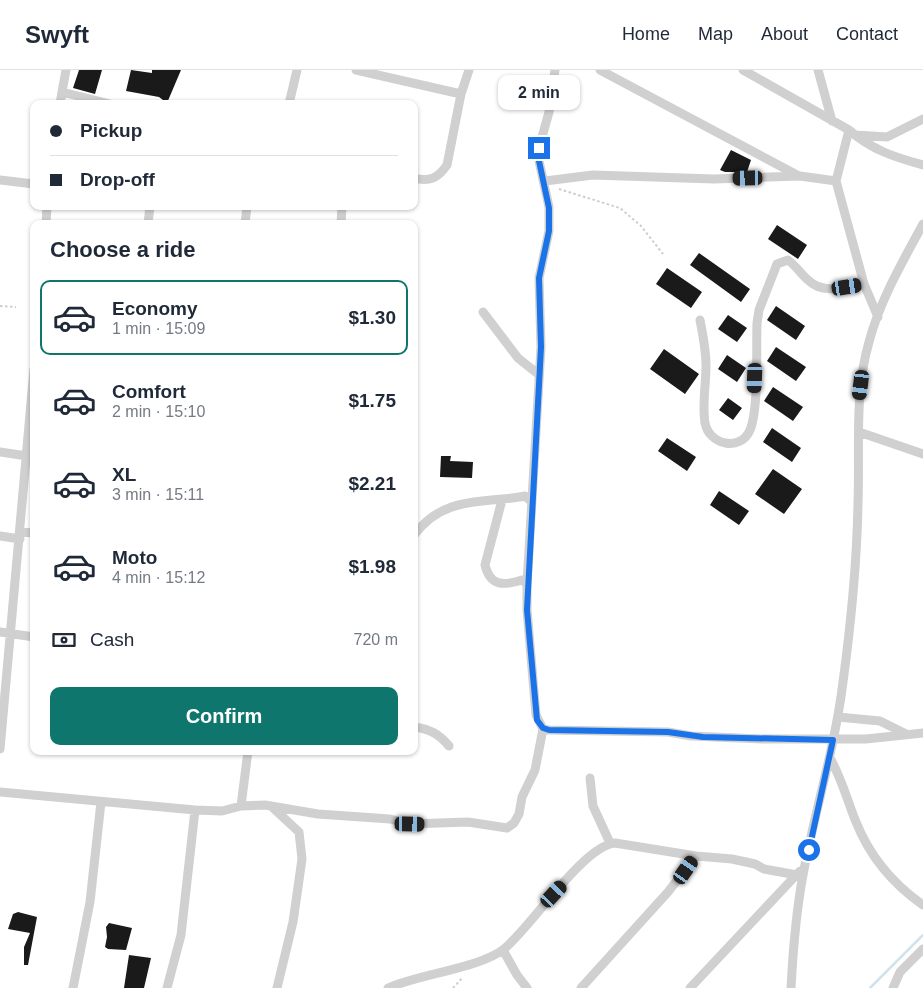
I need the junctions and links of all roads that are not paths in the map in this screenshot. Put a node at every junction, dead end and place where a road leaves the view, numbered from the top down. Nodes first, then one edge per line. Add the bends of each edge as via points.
1 (66, 70) edge
2 (297, 70) edge
3 (356, 70) edge
4 (469, 70) edge
5 (555, 70) edge
6 (600, 70) edge
7 (743, 70) edge
8 (818, 70) edge
9 (62, 92) junction
10 (461, 94) junction
11 (61, 100) edge
12 (94, 100) edge
13 (290, 100) edge
14 (923, 119) edge
15 (832, 121) junction
16 (852, 133) junction
17 (923, 165) edge
18 (800, 176) junction
19 (418, 178) edge
20 (0, 180) edge
21 (836, 181) junction
22 (30, 184) edge
23 (546, 185) junction
24 (923, 224) edge
25 (864, 284) junction
26 (482, 312) dead end
27 (878, 317) junction
28 (700, 320) dead end
29 (538, 374) junction
30 (859, 432) junction
31 (30, 441) edge
32 (0, 452) edge
33 (923, 454) edge
34 (26, 456) junction
35 (502, 500) junction
36 (532, 502) junction
37 (418, 530) edge
38 (30, 534) edge
39 (0, 536) edge
40 (20, 536) junction
41 (528, 584) junction
42 (0, 632) edge
43 (10, 633) junction
44 (30, 636) edge
45 (838, 717) junction
46 (418, 727) edge
47 (543, 728) junction
48 (906, 734) junction
49 (923, 734) edge
50 (833, 740) junction
51 (449, 746) dead end
52 (0, 749) edge
53 (247, 755) edge
54 (830, 758) junction
55 (590, 778) dead end
56 (0, 792) edge
57 (100, 802) junction
58 (241, 806) junction
59 (272, 807) junction
60 (195, 810) junction
61 (610, 843) junction
62 (696, 856) junction
63 (805, 866) junction
64 (797, 875) junction
65 (923, 905) edge
66 (923, 949) edge
67 (503, 950) junction
68 (72, 988) edge
69 (167, 988) edge
70 (277, 988) edge
71 (388, 988) edge
72 (527, 988) edge
73 (581, 988) edge
74 (690, 988) edge
75 (791, 988) edge
76 (893, 988) edge

1 - 9 street
2 - 13 street
3 - 10 street
4 - 10 street
5 - 23 street via 549,112 539,148
6 - 18 street
7 - 15 street
8 - 15 street
9 - 11 street
9 - 12 street
10 - 19 street via 447,165 433,180
14 - 16 street via 886,137
15 - 16 street
16 - 17 street via 874,149
16 - 21 street
18 - 21 street
18 - 23 street via 593,175
20 - 22 street
21 - 25 street
23 - 29 street via 549,231 539,278 541,347
24 - 27 street
25 - 27 street
25 - 28 street via 829,290 820,288 788,260 777,264 758,316 754,414 750,431 731,445 712,437 705,425 706,363
26 - 29 street via 518,358
27 - 30 street via 864,365
29 - 36 street
30 - 33 street
30 - 45 street via 858,504 848,640
31 - 34 street
32 - 34 street
34 - 40 street
35 - 36 street via 525,496
35 - 37 street via 460,504 425,520
35 - 41 street via 485,565 487,574 499,584 522,580
36 - 41 street
38 - 40 street
39 - 40 street
40 - 43 street
41 - 47 street via 534,700 537,720
42 - 43 street
43 - 44 street
43 - 52 street
45 - 48 street via 880,721
45 - 50 street
46 - 51 street via 432,730
47 - 50 street
47 - 59 street via 535,770 522,797 519,814 507,828 468,822 410,824 390,819
48 - 49 street
48 - 50 street
50 - 54 street
53 - 58 street
54 - 63 street
54 - 65 street via 873,855 893,881
55 - 61 street via 593,806
56 - 57 street
57 - 60 street
57 - 68 street via 90,902
58 - 59 street
58 - 60 street via 222,811
59 - 70 street via 299,832 302,859 293,922
60 - 69 street via 181,935
61 - 62 street
61 - 67 street via 596,849
62 - 64 street via 732,859
62 - 73 street via 668,892
63 - 64 street
63 - 75 street via 793,945
64 - 74 street
66 - 76 street via 900,972
67 - 71 street
67 - 72 street

